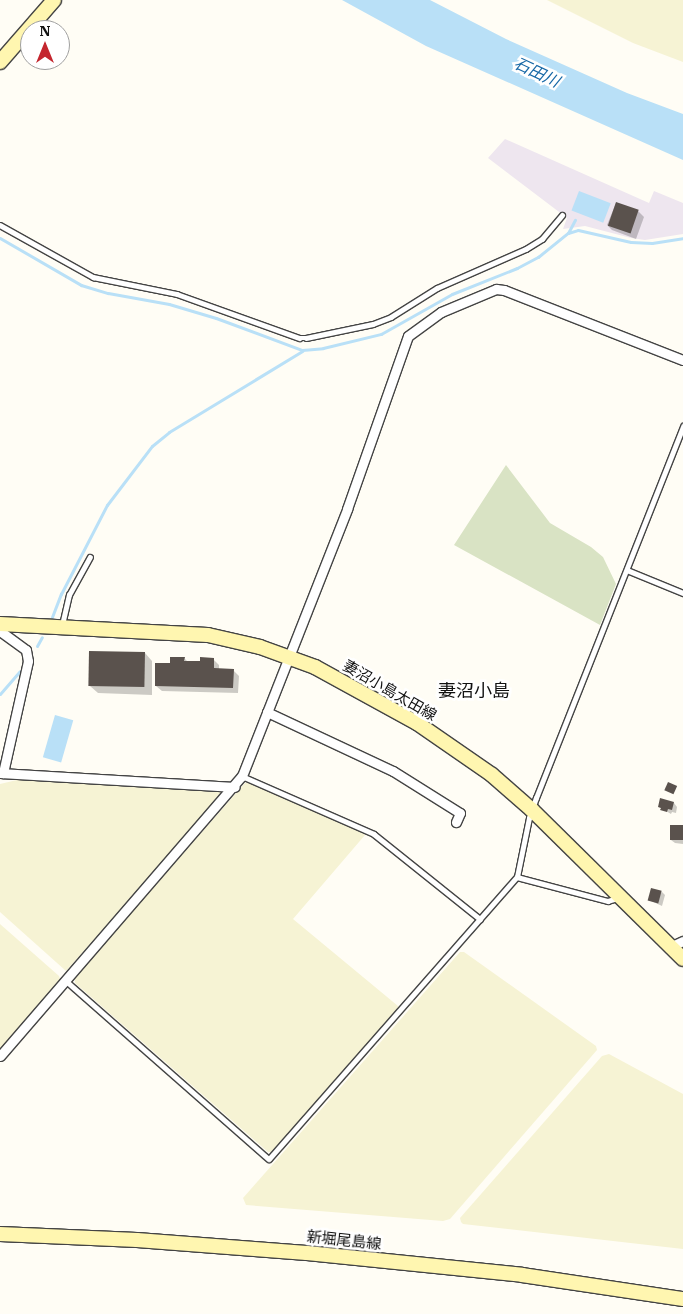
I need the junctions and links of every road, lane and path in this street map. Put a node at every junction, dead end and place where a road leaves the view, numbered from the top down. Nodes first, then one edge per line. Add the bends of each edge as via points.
1 (54, 0) edge
2 (0, 62) edge
3 (562, 215) dead end
4 (0, 225) edge
5 (683, 360) edge
6 (683, 426) edge
7 (90, 557) dead end
8 (627, 570) junction
9 (683, 593) edge
10 (0, 624) edge
11 (62, 626) junction
12 (0, 631) edge
13 (289, 656) junction
14 (267, 712) junction
15 (1, 773) edge
16 (242, 776) junction
17 (235, 787) junction
18 (532, 810) junction
19 (456, 822) dead end
20 (517, 876) junction
21 (618, 897) junction
22 (480, 919) junction
23 (677, 944) edge
24 (683, 959) edge
25 (64, 979) junction
26 (0, 1056) edge
27 (0, 1234) edge
28 (683, 1299) edge

1 - 2 main road
3 - 4 lane via 542,238 526,249 437,288 391,317 306,338 177,294 93,277
5 - 13 street via 496,289 441,312 408,336 347,509
6 - 8 lane
7 - 11 lane via 70,595
8 - 9 lane
8 - 18 lane
10 - 11 main road, 妻沼小島太田線
11 - 13 main road, 妻沼小島太田線 via 208,635
12 - 15 street via 26,650 28,661
13 - 14 street
13 - 18 main road, 妻沼小島太田線 via 417,723 473,761
14 - 16 street
14 - 19 street via 393,771 460,813
15 - 17 street
16 - 17 street
16 - 22 lane via 374,834
17 - 25 street
18 - 20 lane
18 - 21 main road, 妻沼小島太田線
20 - 21 lane via 608,900
20 - 22 lane
21 - 23 main road, 妻沼小島太田線
22 - 25 lane via 269,1159
23 - 24 main road, 妻沼小島太田線
25 - 26 street
27 - 28 main road, 新堀尾島線 via 278,1250 458,1267

